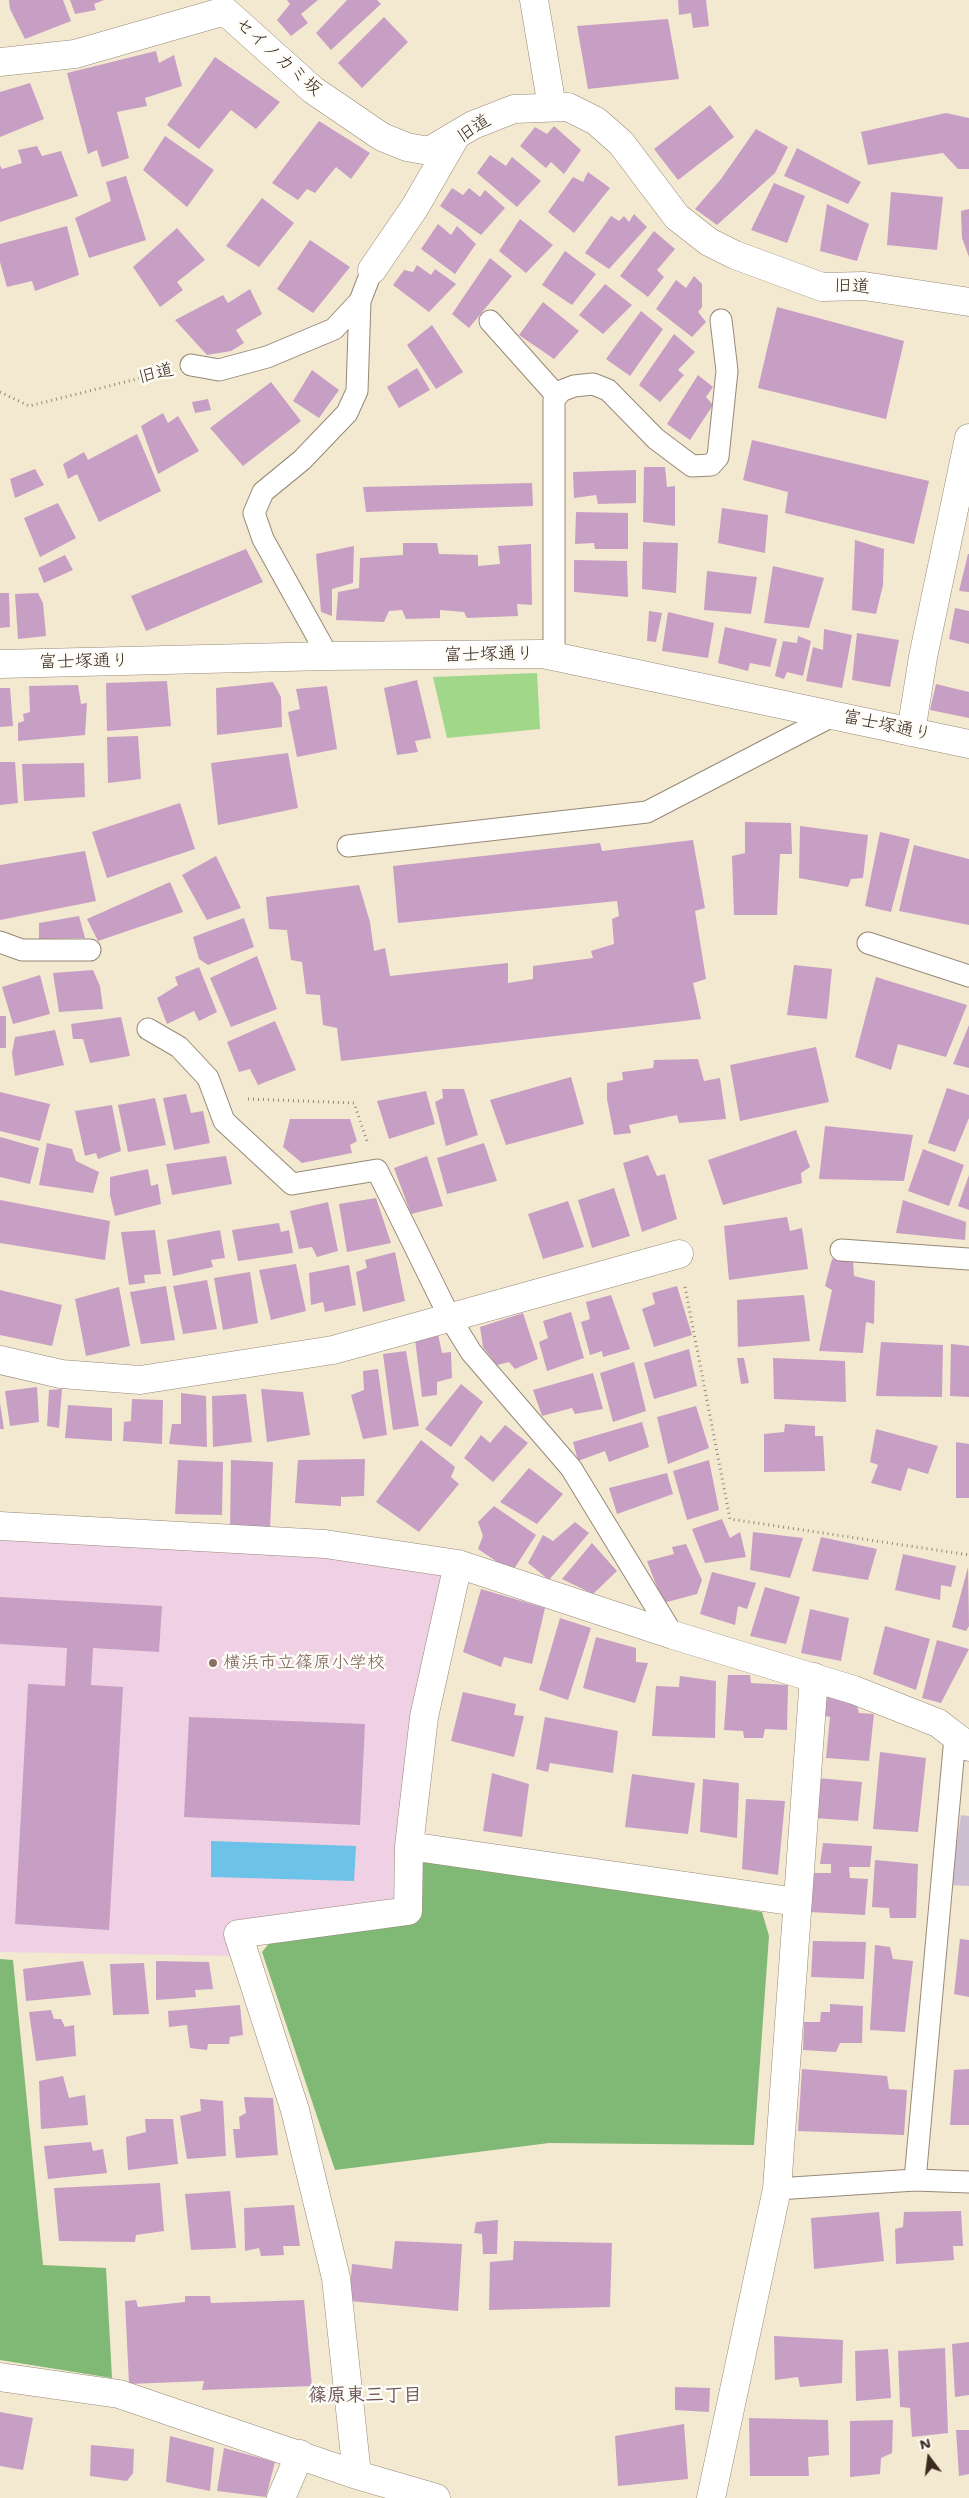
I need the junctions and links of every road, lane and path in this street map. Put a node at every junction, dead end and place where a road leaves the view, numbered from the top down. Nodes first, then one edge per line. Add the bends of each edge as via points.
1 (534, 0) edge
2 (0, 62) edge
3 (552, 106) junction
4 (456, 136) junction
5 (372, 270) joint
6 (360, 301) junction
7 (969, 302) edge
8 (720, 320) dead end
9 (490, 321) dead end
10 (191, 365) joint
11 (0, 392) edge
12 (557, 396) junction
13 (969, 438) edge
14 (328, 656) junction
15 (554, 657) junction
16 (0, 664) edge
17 (834, 715) junction
18 (911, 732) junction
19 (969, 744) edge
20 (348, 846) dead end
21 (0, 942) edge
22 (868, 943) dead end
23 (90, 950) dead end
24 (969, 976) edge
25 (148, 1029) dead end
26 (216, 1098) junction
27 (377, 1170) junction
28 (841, 1250) dead end
29 (679, 1254) joint
30 (969, 1259) edge
31 (450, 1318) junction
32 (0, 1360) edge
33 (0, 1526) edge
34 (969, 1555) edge
35 (458, 1564) junction
36 (673, 1635) junction
37 (814, 1677) junction
38 (962, 1742) edge
39 (410, 1846) junction
40 (797, 1902) junction
41 (915, 2180) junction
42 (969, 2182) edge
43 (777, 2189) junction
44 (0, 2377) edge
45 (300, 2454) junction
46 (357, 2475) junction
47 (281, 2498) edge
48 (436, 2498) edge
49 (712, 2498) edge

1 - 3 street
2 - 4 street, セイノカミ坂 via 74,54 224,11 313,90 382,137 429,151
3 - 4 street, 旧道 via 506,111
3 - 7 street, 旧道 via 568,107 596,120 621,143 677,217 709,242 735,255 822,287 864,286
4 - 5 street, 旧道 via 415,207
5 - 6 lane, 旧道
6 - 10 lane, 旧道 via 334,329 267,357 219,370
6 - 14 lane via 357,391 347,413 302,460 263,492 254,512 263,539
8 - 12 lane via 727,371 718,457 711,465 692,466 656,439 608,390 593,384 574,386
9 - 12 lane
10 - 11 path, 旧道 via 28,406
12 - 15 lane via 554,400
13 - 18 street via 923,657
14 - 15 street, 富士塚通り via 543,654
14 - 16 street, 富士塚通り
15 - 17 street, 富士塚通り
17 - 18 street, 富士塚通り
17 - 20 lane via 647,812
18 - 19 street, 富士塚通り
21 - 23 lane via 22,950
22 - 24 lane
25 - 26 lane via 179,1047 208,1078
26 - 27 lane via 224,1121 292,1184
26 - 27 path via 354,1103
27 - 31 lane
28 - 30 lane
29 - 31 street
29 - 34 path via 730,1519
31 - 32 street via 333,1350 140,1380 61,1374
31 - 36 lane via 470,1352 571,1468
33 - 35 street via 325,1544
35 - 36 street
35 - 39 street via 424,1717
36 - 37 street
37 - 38 street via 938,1723
37 - 40 street
38 - 41 lane
39 - 40 street
39 - 46 street via 408,1910 238,1934 295,2110 336,2278
40 - 43 street
41 - 42 lane
41 - 43 lane
43 - 49 street
44 - 45 street via 119,2394
45 - 46 street
45 - 47 street
46 - 48 street

